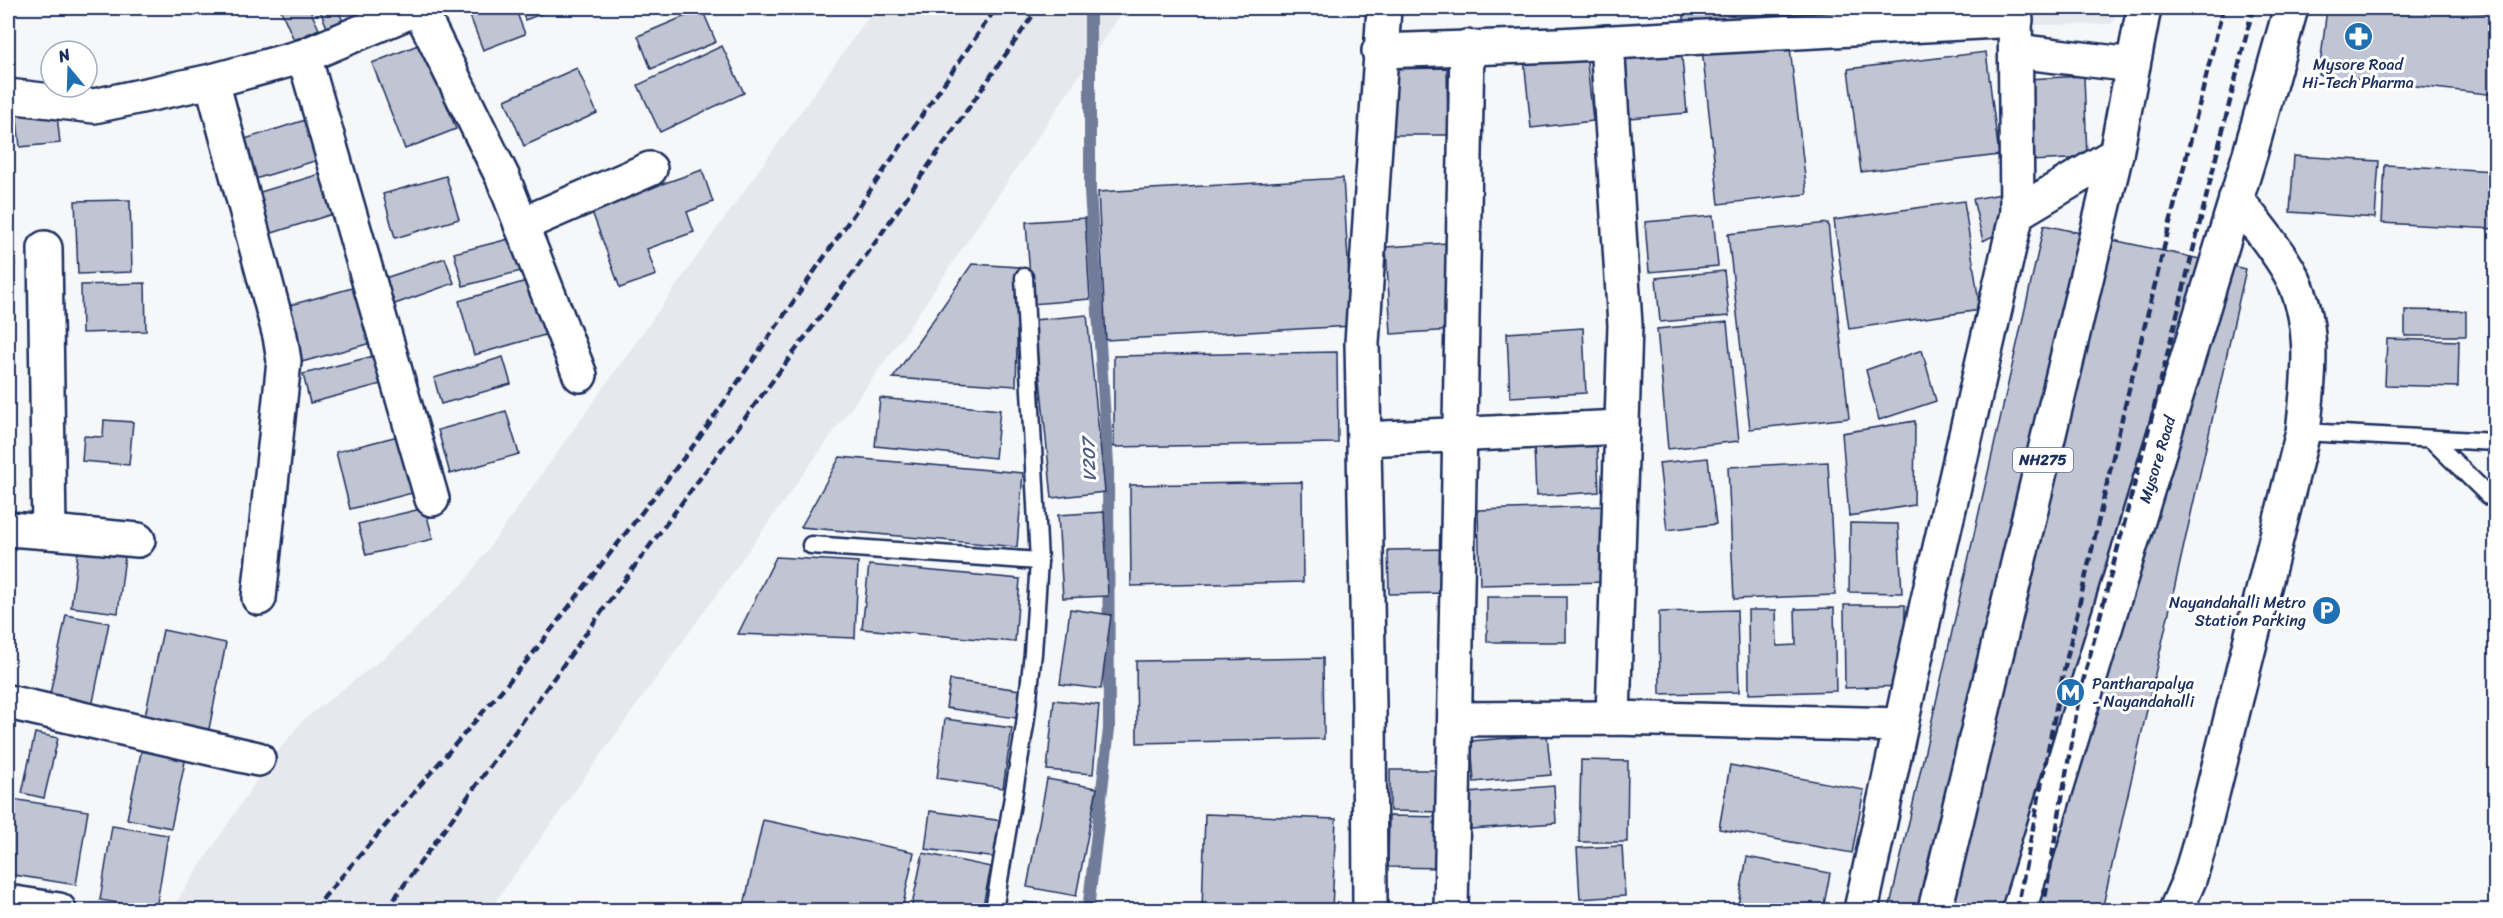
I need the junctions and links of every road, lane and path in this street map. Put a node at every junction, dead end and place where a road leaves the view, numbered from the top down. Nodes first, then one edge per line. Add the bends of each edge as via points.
1 (418, 8) edge
2 (1384, 8) edge
3 (2144, 8) edge
4 (2291, 8) edge
5 (2015, 26) edge
6 (1607, 42) junction
7 (1467, 47) junction
8 (1379, 51) junction
9 (304, 56) junction
10 (2133, 64) junction
11 (212, 81) junction
12 (8, 96) edge
13 (2116, 154) junction
14 (650, 169) dead end
15 (2236, 198) junction
16 (2017, 213) junction
17 (521, 225) junction
18 (45, 248) dead end
19 (1024, 277) dead end
20 (580, 375) dead end
21 (1622, 427) junction
22 (2303, 432) junction
23 (1460, 436) junction
24 (1364, 439) junction
25 (2431, 439) junction
26 (2496, 442) edge
27 (432, 499) dead end
28 (2496, 499) edge
29 (8, 529) edge
30 (49, 532) junction
31 (138, 540) dead end
32 (811, 545) dead end
33 (1039, 561) junction
34 (259, 598) dead end
35 (8, 702) edge
36 (1613, 718) junction
37 (1455, 719) junction
38 (1901, 725) junction
39 (258, 759) dead end
40 (8, 902) edge
41 (59, 910) edge
42 (994, 910) edge
43 (1370, 910) edge
44 (1451, 910) edge
45 (1861, 910) edge
46 (1935, 910) edge
47 (2019, 910) edge
48 (2176, 910) edge

1 - 9 main road
1 - 17 main road via 503,178
2 - 8 main road
3 - 10 main road, NH275
4 - 15 main road, Mysore Road
5 - 6 main road
5 - 10 main road
5 - 16 main road
6 - 7 main road
6 - 21 main road via 1625,325
7 - 8 main road
7 - 23 main road
8 - 24 main road via 1362,343
9 - 11 main road
9 - 27 main road
10 - 13 main road, NH275
11 - 12 main road via 94,106
11 - 34 main road via 284,361
13 - 16 main road
13 - 46 main road, NH275
14 - 17 main road
15 - 22 main road via 2282,261 2302,304 2309,351
15 - 47 main road, Mysore Road
16 - 38 main road
17 - 20 main road
18 - 30 main road
19 - 33 lane
21 - 23 main road
21 - 36 main road
22 - 25 lane
22 - 48 main road via 2198,849
23 - 24 main road
23 - 37 main road
24 - 43 main road
25 - 26 lane
25 - 28 lane
29 - 30 main road
30 - 31 main road
32 - 33 lane
33 - 42 lane via 1025,725
35 - 39 main road
36 - 37 main road
36 - 38 main road
37 - 44 main road
38 - 45 main road
40 - 41 main road

